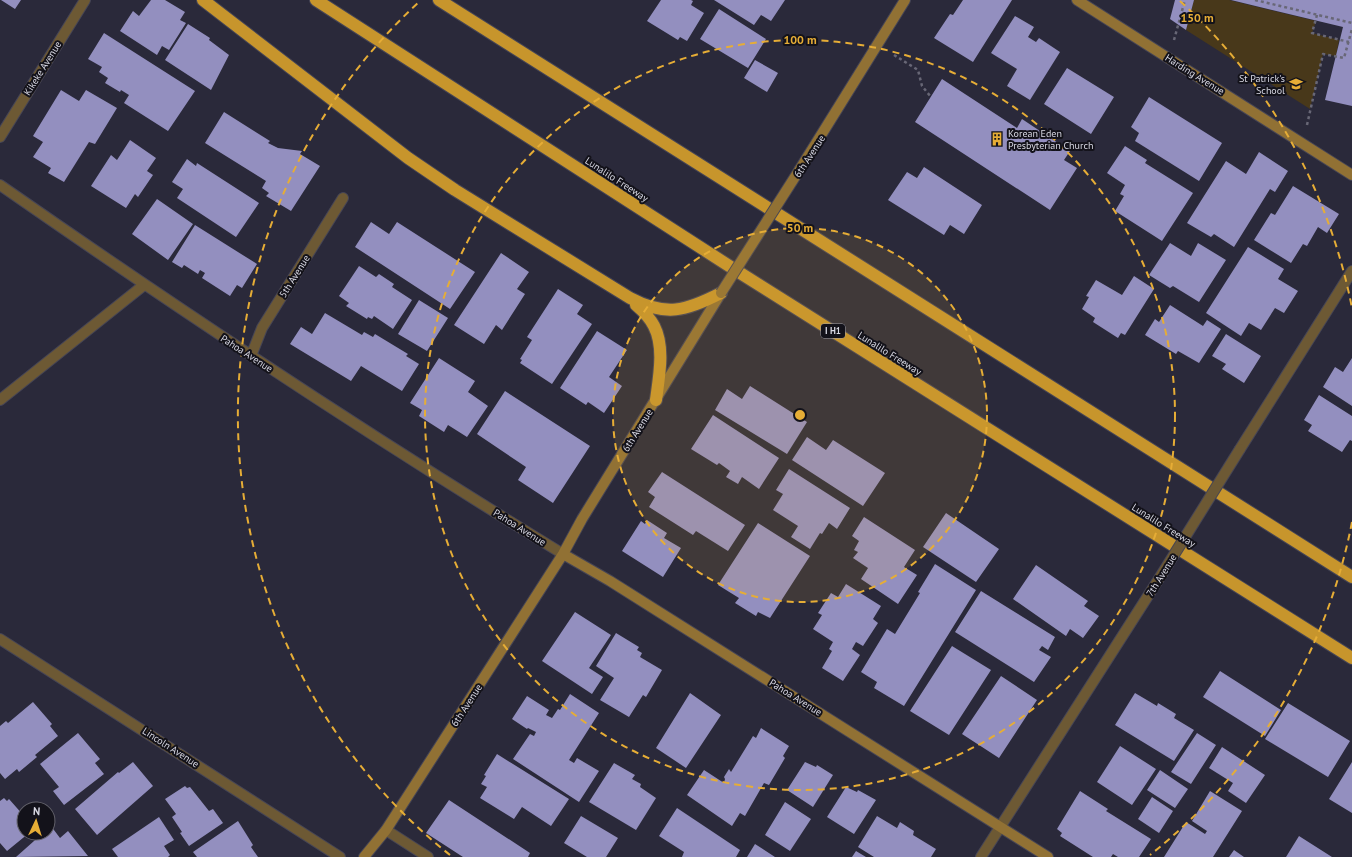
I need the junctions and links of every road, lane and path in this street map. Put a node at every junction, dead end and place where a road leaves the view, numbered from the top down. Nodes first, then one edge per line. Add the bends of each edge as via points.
1 (85, 0) edge
2 (203, 0) edge
3 (316, 0) edge
4 (439, 0) edge
5 (905, 0) edge
6 (1077, 0) edge
7 (1185, 0) edge
8 (1255, 0) edge
9 (1317, 15) junction
10 (1352, 23) edge
11 (1352, 29) edge
12 (1174, 42) dead end
13 (1349, 42) junction
14 (894, 55) dead end
15 (931, 97) dead end
16 (1306, 125) dead end
17 (0, 137) edge
18 (1352, 175) edge
19 (0, 185) edge
20 (343, 198) dead end
21 (1352, 271) edge
22 (144, 285) junction
23 (721, 293) junction
24 (630, 298) junction
25 (250, 356) junction
26 (0, 400) edge
27 (656, 400) junction
28 (563, 554) junction
29 (1352, 576) edge
30 (0, 639) edge
31 (1352, 658) edge
32 (1001, 826) junction
33 (386, 830) junction
34 (340, 857) edge
35 (364, 857) edge
36 (428, 857) edge
37 (981, 857) edge
38 (1048, 857) edge

1 - 17 street, Kikeke Avenue
2 - 24 highway via 408,158
3 - 31 highway, Lunalilo Freeway / I H1 via 737,271
4 - 29 highway
5 - 23 street, 6th Avenue, bridge
6 - 18 street, Harding Avenue
7 - 12 path
8 - 9 path
9 - 10 path
9 - 13 path via 1312,33
11 - 13 path
13 - 16 path via 1344,58 1323,54
14 - 15 path via 918,70 922,86
19 - 22 street, Pahoa Avenue
20 - 25 street, 5th Avenue via 262,328
21 - 32 street, 7th Avenue, bridge
22 - 25 street, Pahoa Avenue
22 - 26 street
23 - 24 highway via 694,306 672,311 650,308
23 - 27 street, 6th Avenue
24 - 27 highway via 649,318 657,332 659,367
25 - 28 street, Pahoa Avenue
27 - 28 street, 6th Avenue
28 - 32 street, Pahoa Avenue
28 - 33 street, 6th Avenue
30 - 34 street, Lincoln Avenue
32 - 37 street, 7th Avenue
32 - 38 street, Pahoa Avenue
33 - 35 street, 6th Avenue
33 - 36 street

